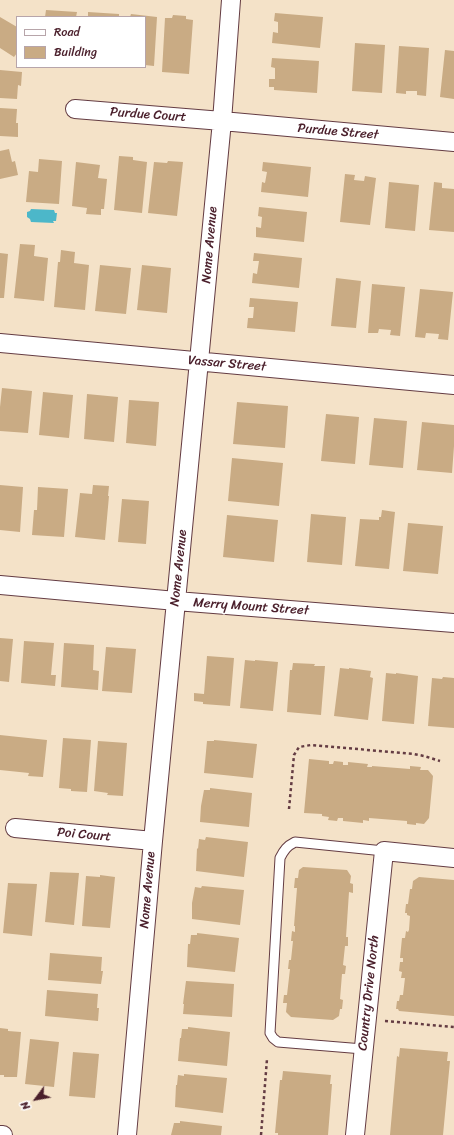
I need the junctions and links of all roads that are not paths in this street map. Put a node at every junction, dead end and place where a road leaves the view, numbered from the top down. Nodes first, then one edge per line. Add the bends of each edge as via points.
1 (231, 0) edge
2 (75, 109) dead end
3 (222, 121) junction
4 (454, 142) edge
5 (0, 343) edge
6 (199, 361) junction
7 (454, 385) edge
8 (0, 585) edge
9 (176, 601) junction
10 (454, 623) edge
11 (15, 828) dead end
12 (153, 841) junction
13 (384, 851) junction
14 (454, 858) edge
15 (363, 1049) junction
16 (127, 1135) edge
17 (355, 1135) edge

1 - 3 street, Nome Avenue
2 - 3 street, Purdue Court
3 - 4 street, Purdue Street
3 - 6 street, Nome Avenue
5 - 6 street, Vassar Street
6 - 7 street, Vassar Street
6 - 9 street, Nome Avenue
8 - 9 street, Merry Mount Street
9 - 10 street, Merry Mount Street
9 - 12 street, Nome Avenue
11 - 12 street, Poi Court
12 - 16 street, Nome Avenue
13 - 14 street
13 - 15 street, Country Drive North
13 - 15 lane via 295,842 285,849 280,858 270,1033 278,1042
15 - 17 street, Country Drive North

